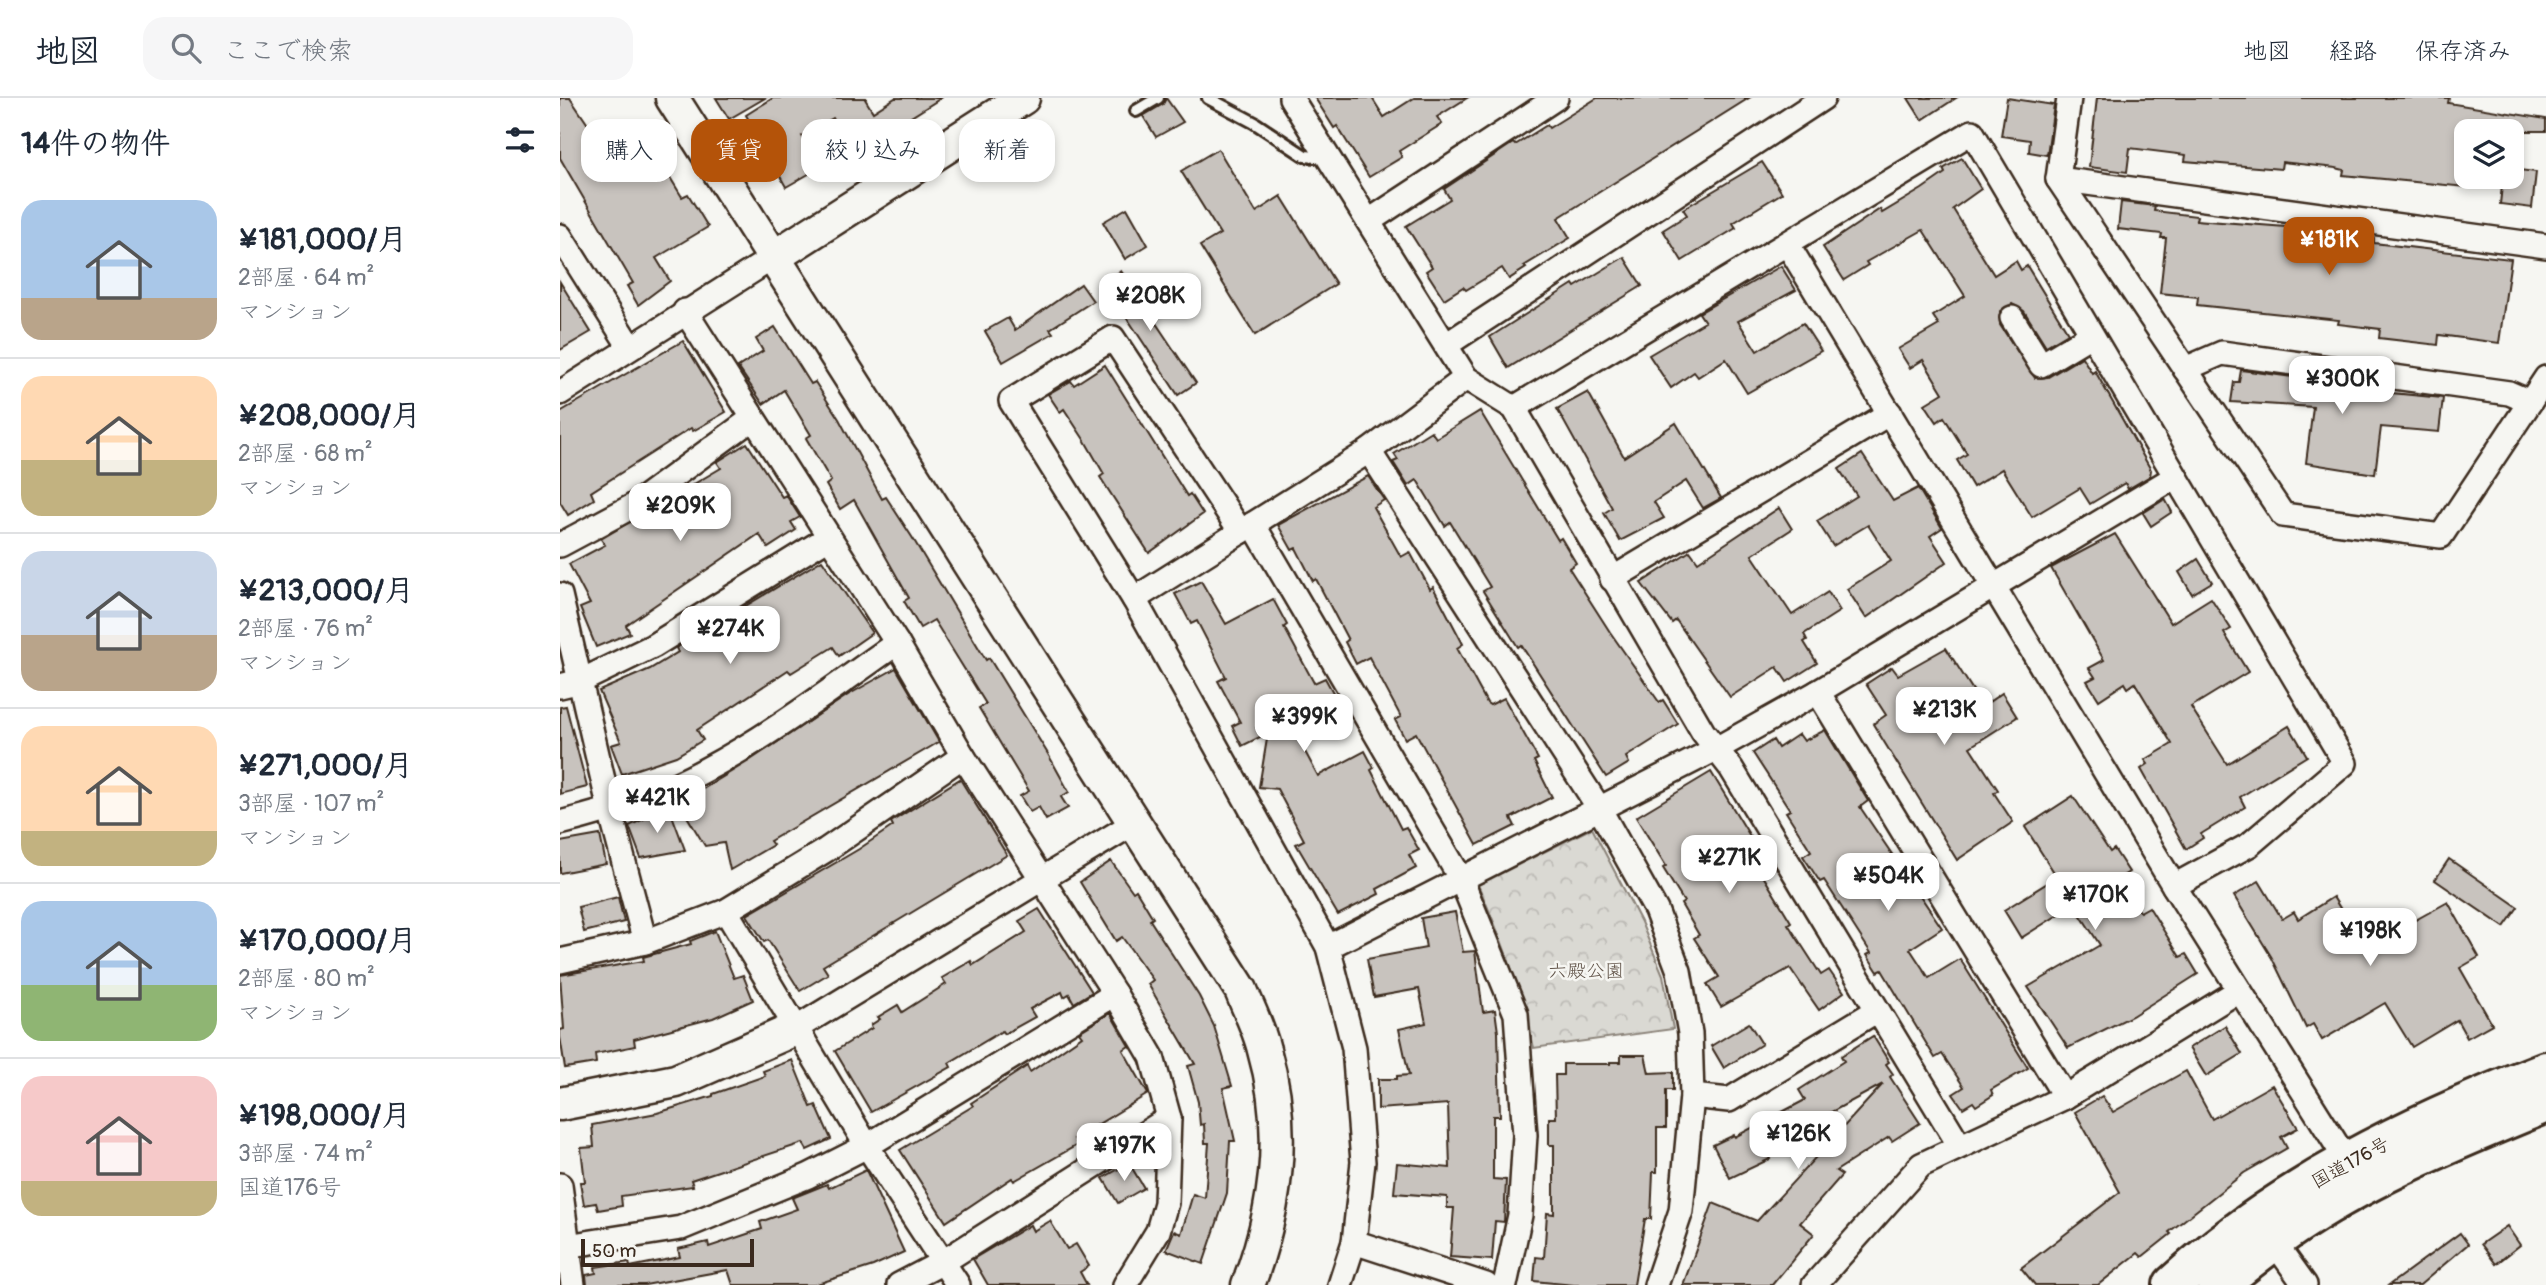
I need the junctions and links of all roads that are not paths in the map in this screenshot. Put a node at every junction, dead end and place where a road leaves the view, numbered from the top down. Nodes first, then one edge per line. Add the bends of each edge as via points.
1 (672, 98) edge
2 (1023, 98) edge
3 (1158, 98) edge
4 (1208, 98) edge
5 (1291, 98) edge
6 (1556, 98) edge
7 (1823, 98) edge
8 (2069, 98) edge
9 (1136, 111) dead end
10 (1329, 158) junction
11 (2058, 179) junction
12 (1369, 221) junction
13 (560, 236) edge
14 (1788, 245) junction
15 (2546, 246) edge
16 (774, 257) junction
17 (685, 312) junction
18 (2012, 318) dead end
19 (2091, 335) junction
20 (1447, 345) junction
21 (630, 347) junction
22 (2185, 369) junction
23 (1466, 378) junction
24 (2546, 378) edge
25 (560, 393) edge
26 (2530, 402) junction
27 (1514, 408) junction
28 (1890, 413) junction
29 (754, 418) junction
30 (1369, 451) junction
31 (2175, 477) junction
32 (1247, 528) junction
33 (829, 537) junction
34 (560, 545) edge
35 (1612, 579) junction
36 (1996, 587) junction
37 (560, 595) edge
38 (1134, 599) junction
39 (897, 643) junction
40 (571, 684) edge
41 (1818, 692) junction
42 (1716, 749) junction
43 (963, 756) junction
44 (1599, 808) junction
45 (610, 810) junction
46 (560, 823) edge
47 (1134, 823) junction
48 (1041, 877) junction
49 (1461, 879) junction
50 (2174, 886) junction
51 (726, 911) junction
52 (645, 942) junction
53 (1328, 947) junction
54 (560, 961) edge
55 (2238, 990) junction
56 (1115, 994) junction
57 (1876, 1011) junction
58 (795, 1029) junction
59 (2546, 1071) edge
60 (1692, 1096) junction
61 (2066, 1097) junction
62 (2546, 1103) edge
63 (560, 1104) edge
64 (1169, 1118) junction
65 (867, 1146) junction
66 (1960, 1146) junction
67 (2347, 1161) junction
68 (560, 1185) edge
69 (1354, 1242) junction
70 (2274, 1242) junction
71 (564, 1247) edge
72 (943, 1262) junction
73 (573, 1285) edge
74 (898, 1285) edge
75 (958, 1285) edge
76 (1125, 1285) edge
77 (1248, 1285) edge
78 (1340, 1285) edge
79 (1486, 1285) edge
80 (1506, 1285) edge
81 (1656, 1285) edge
82 (1814, 1285) edge
83 (2173, 1285) edge
84 (2217, 1285) edge
85 (2305, 1285) edge

1 - 16 street
2 - 16 street
3 - 9 lane
4 - 10 lane via 1305,156
5 - 10 street
6 - 12 street
7 - 20 street
8 - 11 street
10 - 12 street
11 - 15 street
11 - 22 street
12 - 20 street
13 - 21 street
14 - 19 street via 1972,132
14 - 27 street
14 - 28 street
16 - 17 street
16 - 47 street
17 - 21 street
17 - 29 street
18 - 19 street via 2041,365
19 - 31 street
20 - 23 street
21 - 25 street
22 - 26 street via 2222,353 2509,393
22 - 26 street via 2283,516 2441,536
23 - 27 street
23 - 30 street
24 - 26 street
27 - 35 street
28 - 35 street
28 - 36 street
29 - 33 street
29 - 34 street via 634,506
30 - 32 street
30 - 44 street
31 - 36 street
31 - 50 street via 2345,763 2249,845
32 - 38 street
32 - 38 street via 1112,338 1011,401
32 - 49 street
33 - 39 street
33 - 40 street via 653,646
35 - 42 street
36 - 41 street
36 - 50 street
37 - 40 street
38 - 53 street
39 - 43 street
39 - 45 street via 704,771
40 - 45 street
41 - 42 street
41 - 61 street
42 - 44 street
42 - 57 street
43 - 48 street
43 - 51 street via 826,850
44 - 49 street
44 - 60 street via 1656,910 1679,971 1690,1033
45 - 46 street
45 - 52 street
47 - 48 street
47 - 77 street via 1241,990 1264,1049 1278,1115 1274,1196
48 - 56 street
48 - 58 street
49 - 53 street
49 - 80 street via 1516,1014 1525,1135 1520,1215
50 - 55 street
51 - 52 street
51 - 58 street
52 - 54 street
53 - 69 street via 1354,1048 1360,1105 1363,1161
55 - 61 street
55 - 67 street
56 - 64 street via 1152,1057
56 - 65 street
57 - 60 street via 1729,1100
57 - 66 street
58 - 63 street via 676,1081
58 - 65 street
59 - 67 highway, 国道176号 via 2477,1098
60 - 81 street via 1681,1211
61 - 66 street
62 - 70 highway, 国道176号 via 2362,1186
64 - 72 street
64 - 76 street via 1166,1203 1158,1231
65 - 71 street via 808,1176 681,1228
65 - 72 street
66 - 82 street via 1921,1165
67 - 83 highway, 国道176号 via 2279,1203
68 - 71 street
69 - 78 street
69 - 79 street
70 - 84 highway, 国道176号
70 - 85 street
71 - 73 street
72 - 74 street
72 - 75 street

